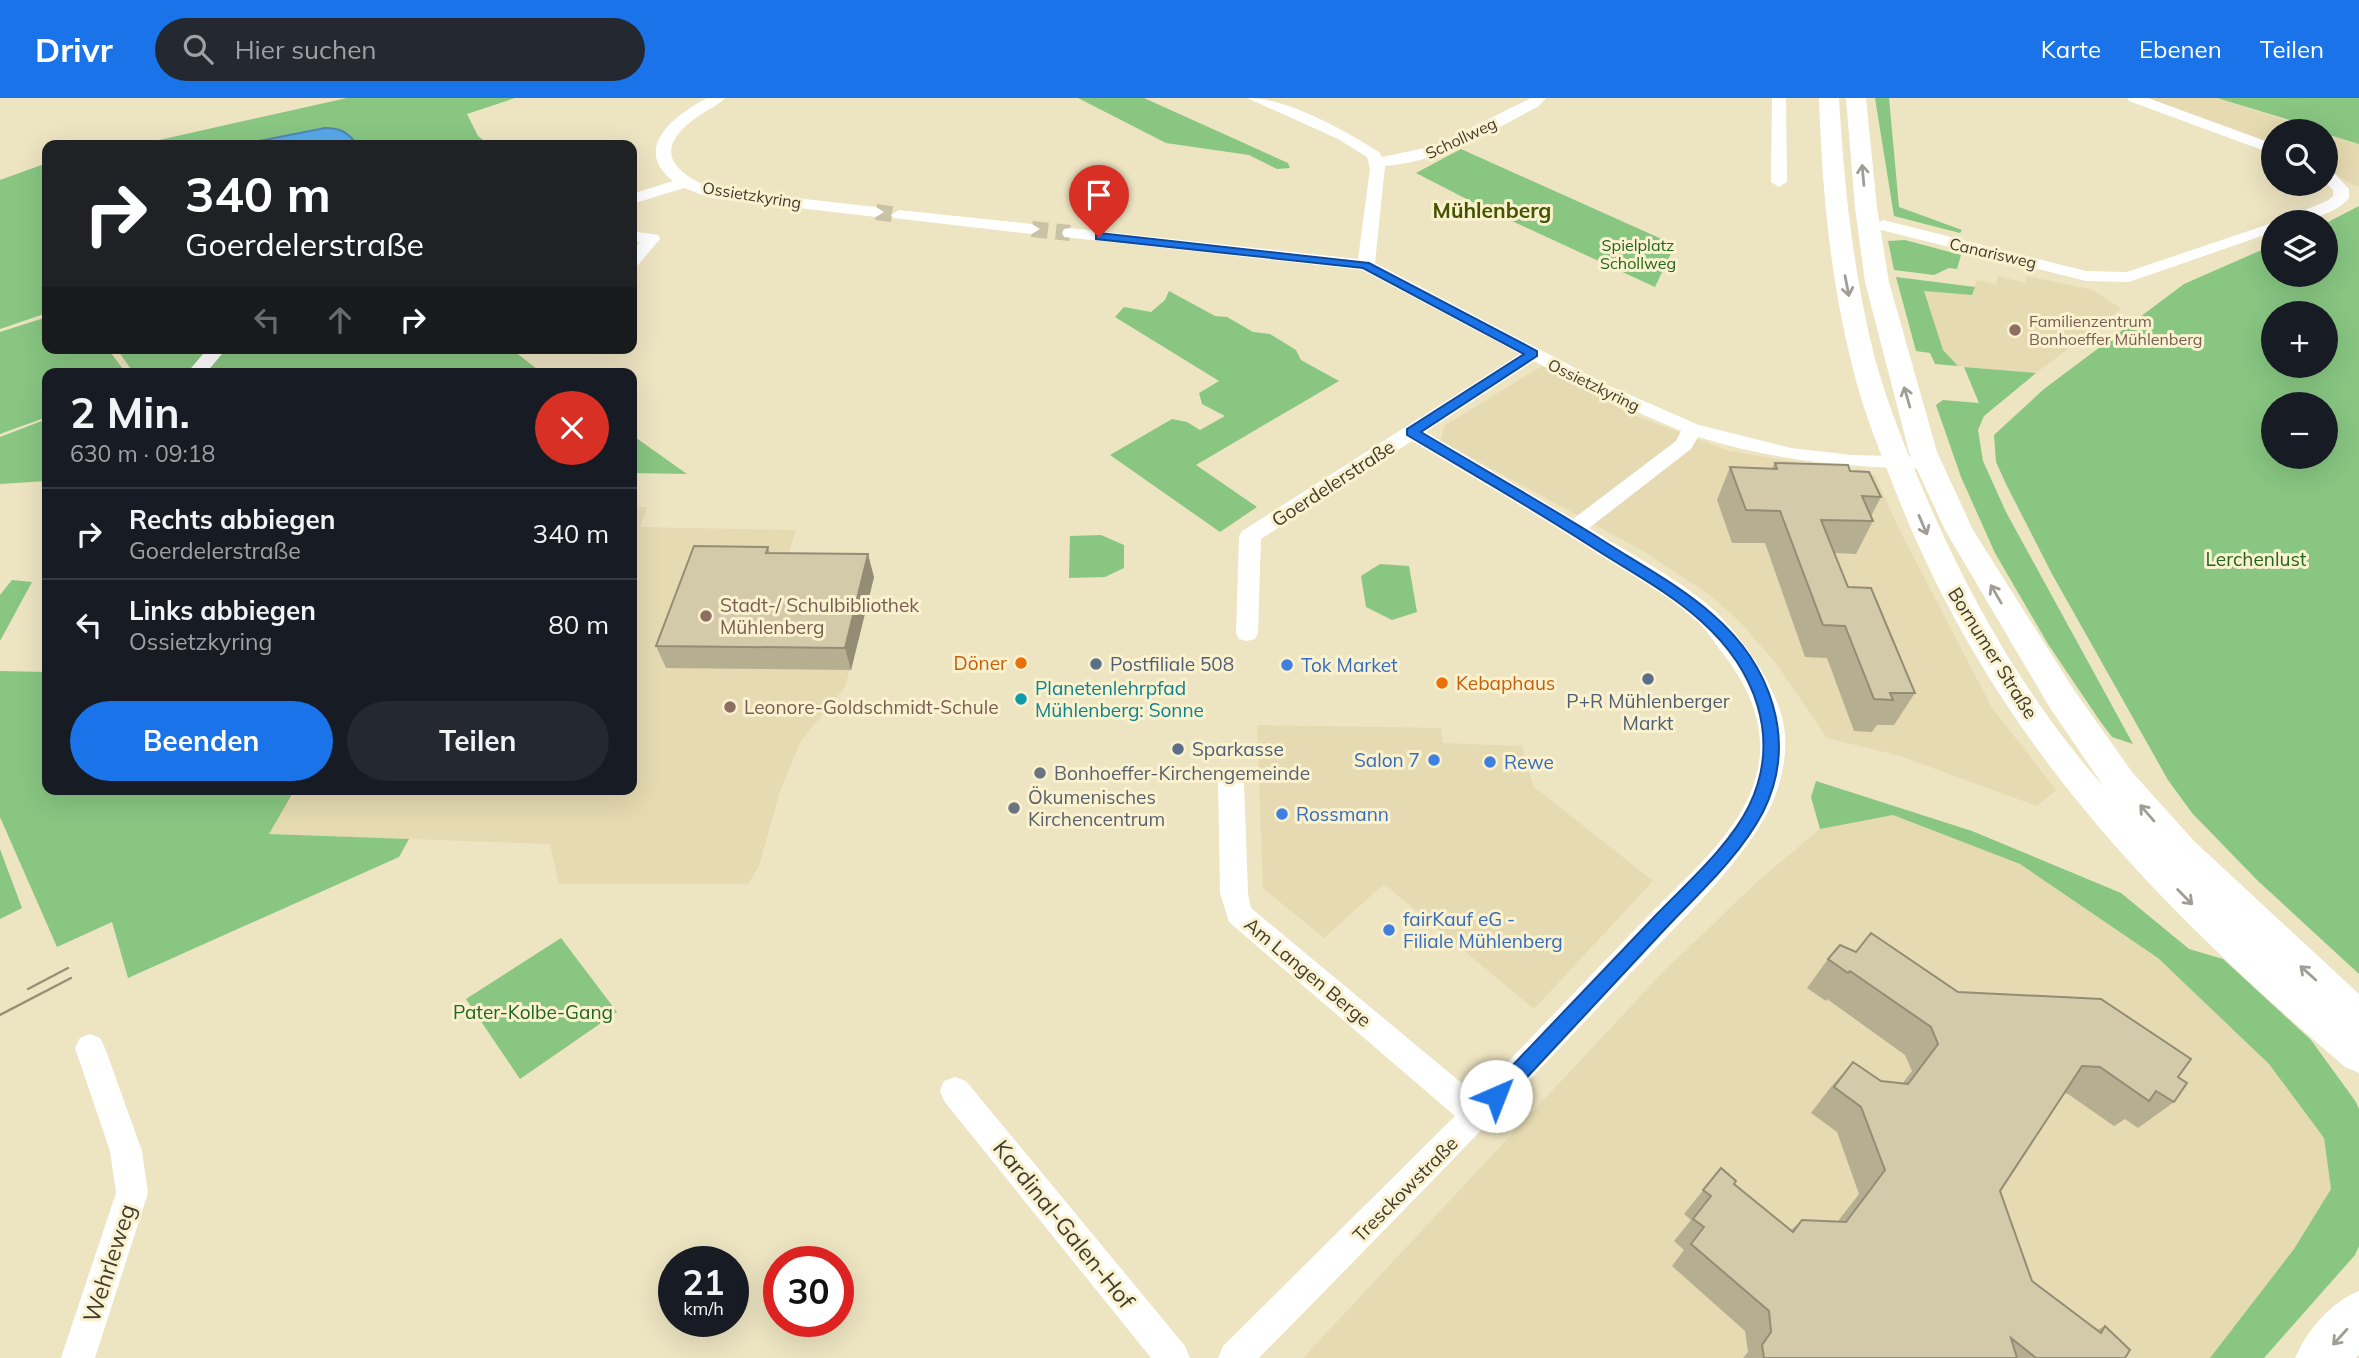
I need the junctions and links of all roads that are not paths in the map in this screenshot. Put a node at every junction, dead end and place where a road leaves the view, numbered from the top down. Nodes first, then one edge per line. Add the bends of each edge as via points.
1 (718, 98) edge
2 (1254, 98) edge
3 (1539, 98) edge
4 (1779, 98) edge
5 (1829, 98) edge
6 (1856, 98) edge
7 (2134, 98) edge
8 (2261, 145) edge
9 (1378, 162) junction
10 (1779, 182) dead end
11 (685, 183) junction
12 (2338, 186) edge
13 (637, 197) edge
14 (2316, 210) edge
15 (876, 212) tunnel mouth
16 (899, 215) tunnel mouth
17 (1836, 218) junction
18 (1876, 224) junction
19 (1032, 229) tunnel mouth
20 (2261, 230) edge
21 (1070, 233) tunnel mouth
22 (637, 237) edge
23 (637, 256) edge
24 (1366, 265) junction
25 (213, 354) edge
26 (1532, 354) junction
27 (200, 368) edge
28 (1692, 429) junction
29 (1412, 432) junction
30 (1912, 462) junction
31 (1574, 529) junction
32 (1247, 633) dead end
33 (1231, 783) dead end
34 (2351, 1036) edge
35 (90, 1048) dead end
36 (2359, 1071) edge
37 (956, 1091) dead end
38 (1478, 1115) junction
39 (2359, 1316) edge
40 (78, 1358) edge
41 (1173, 1358) edge
42 (1235, 1358) edge
43 (2322, 1358) edge

1 - 11 street via 682,120 665,142 663,164
2 - 9 street via 1343,136
3 - 9 street, Schollweg via 1434,153
4 - 10 street
5 - 17 main road, Bornumer Straße
18 -> 6 main road, Bornumer Straße
7 - 8 street
9 - 24 street
11 - 13 street, Ossietzkyring
11 - 15 street, Ossietzkyring via 711,193
12 - 14 street via 2341,198
16 - 19 street
17 - 18 street, Canarisweg
17 -> 30 main road, Bornumer Straße via 1861,355 1885,435
18 - 20 street, Canarisweg via 2086,276 2129,277
30 -> 18 main road, Bornumer Straße via 1877,282
21 - 24 street, Ossietzkyring
22 - 23 street via 652,239
24 - 26 street, Ossietzkyring
25 - 27 street
26 - 28 street, Ossietzkyring
26 - 29 street, Goerdelerstraße
28 - 30 street, Ossietzkyring via 1791,453
28 - 31 street via 1684,445
29 - 31 street, Tresckowstraße
29 - 32 street, Goerdelerstraße via 1250,536
30 - 34 main road, Bornumer Straße via 1924,528 1961,606 2044,735 2152,864 2209,920
31 - 38 street, Tresckowstraße via 1681,597 1729,641 1765,701 1772,727 1771,757 1756,810 1735,841
33 - 38 street, Am Langen Berge via 1238,914
34 - 36 main road, Bornumer Straße
35 - 40 street, Wehrleweg via 127,1151 132,1193
37 - 41 street, Kardinal-Galen-Hof
38 - 42 street, Tresckowstraße
39 -> 43 main road

